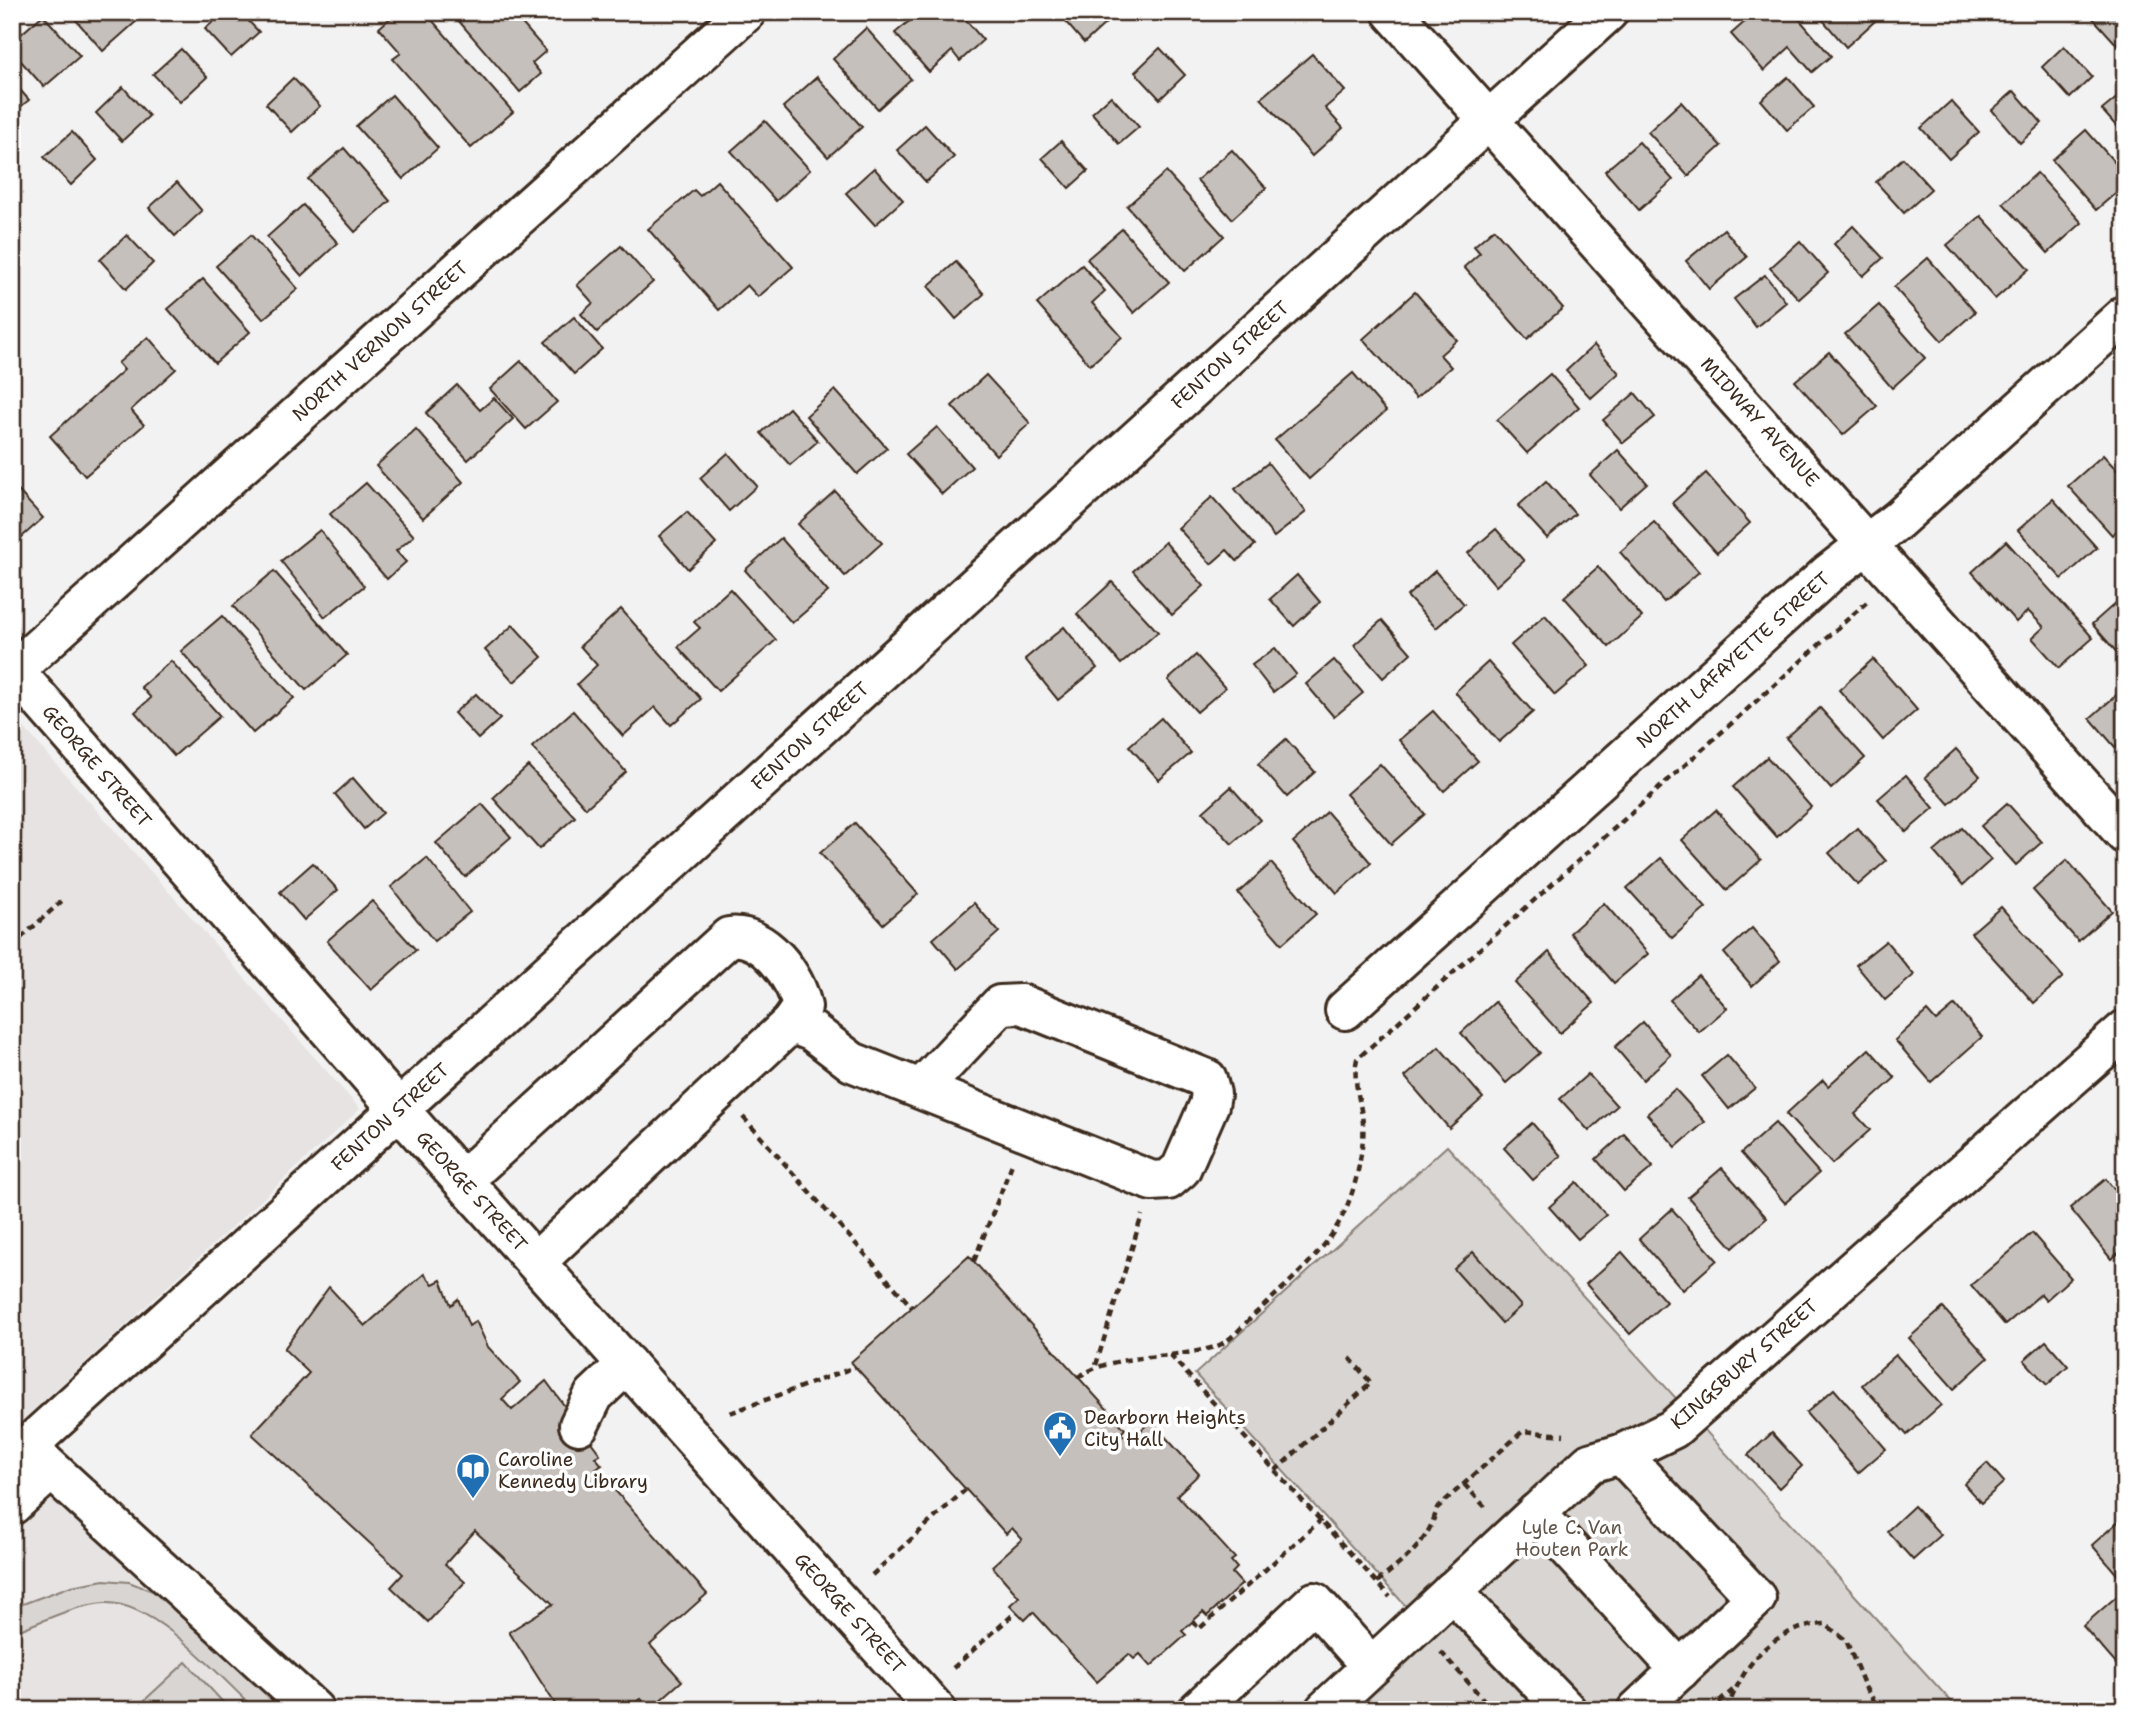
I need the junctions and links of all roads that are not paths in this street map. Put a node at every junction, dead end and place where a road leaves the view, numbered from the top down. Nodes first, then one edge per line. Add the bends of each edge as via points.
1 (746, 12) edge
2 (1392, 12) edge
3 (1608, 12) edge
4 (1488, 120) junction
5 (2125, 315) edge
6 (1865, 544) junction
7 (13, 670) edge
8 (2125, 834) edge
9 (1345, 1010) dead end
10 (791, 1023) junction
11 (2125, 1030) edge
12 (920, 1089) junction
13 (399, 1109) junction
14 (463, 1180) junction
15 (536, 1262) junction
16 (627, 1364) junction
17 (579, 1425) dead end
18 (1621, 1454) junction
19 (30, 1459) edge
20 (12, 1505) edge
21 (1536, 1513) junction
22 (1452, 1591) junction
23 (1371, 1666) junction
24 (1680, 1670) junction
25 (314, 1710) edge
26 (936, 1710) edge
27 (1198, 1710) edge
28 (1325, 1710) edge
29 (1566, 1710) edge
30 (1637, 1710) edge

1 - 7 street, NORTH VERNON STREET
2 - 4 street, MIDWAY AVENUE
3 - 4 street, FENTON STREET
4 - 6 street, MIDWAY AVENUE
4 - 13 street, FENTON STREET
5 - 6 street, NORTH LAFAYETTE STREET via 1898,520
6 - 8 street, MIDWAY AVENUE
6 - 9 street, NORTH LAFAYETTE STREET
7 - 13 street, GEORGE STREET
10 - 12 street via 813,1032 852,1062
10 - 14 street via 802,1007 799,990 760,943 740,935 729,937
10 - 15 street
11 - 18 street, KINGSBURY STREET via 1673,1429
12 - 12 street via 1000,1005 1021,1004 1207,1079 1211,1094 1181,1169 1168,1180 1152,1181
13 - 14 street, GEORGE STREET
13 - 19 street, FENTON STREET
14 - 15 street, GEORGE STREET
15 - 16 street, GEORGE STREET
16 - 17 street via 594,1395
16 - 26 street, GEORGE STREET
18 - 21 street, KINGSBURY STREET via 1590,1463
18 - 24 street via 1756,1598
19 - 20 street, FENTON STREET
19 - 25 street
21 - 22 street, KINGSBURY STREET
21 - 24 street
22 - 23 street, KINGSBURY STREET
22 - 29 street
23 - 27 street via 1314,1602
23 - 28 street, KINGSBURY STREET
24 - 30 street

